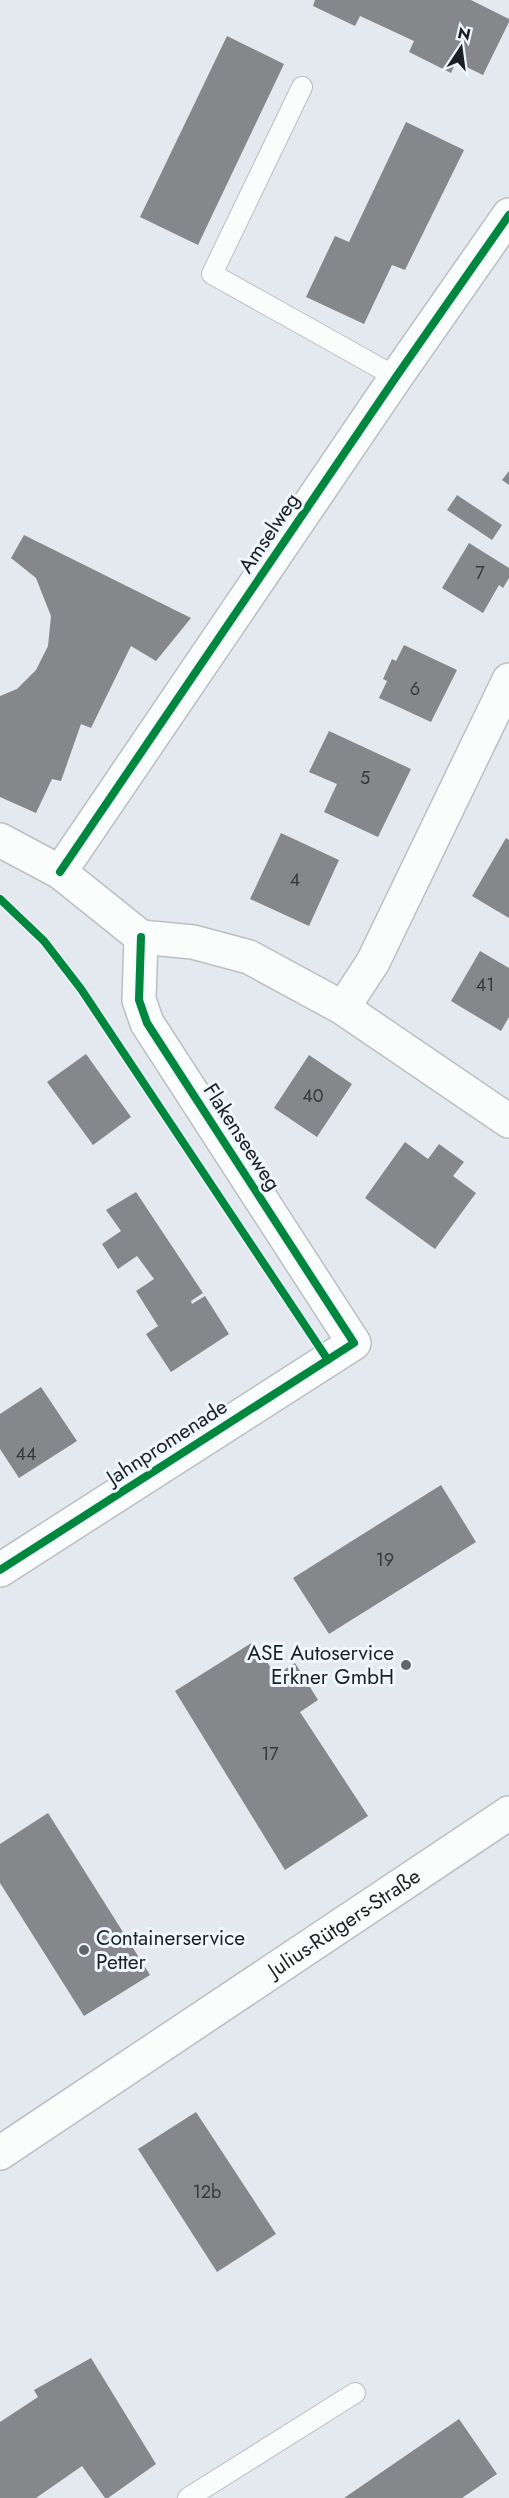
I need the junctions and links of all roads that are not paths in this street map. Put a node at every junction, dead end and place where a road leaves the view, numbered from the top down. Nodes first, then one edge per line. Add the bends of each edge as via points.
1 (302, 87) dead end
2 (509, 215) edge
3 (396, 377) junction
4 (509, 680) edge
5 (0, 840) edge
6 (60, 872) junction
7 (141, 937) junction
8 (343, 1008) junction
9 (509, 1121) edge
10 (354, 1343) joint
11 (0, 1570) edge
12 (509, 1813) edge
13 (0, 2153) edge
14 (355, 2393) dead end
15 (188, 2498) edge

1 - 3 lane via 212,274
2 - 3 street, Amselweg
3 - 6 street, Amselweg
4 - 8 street via 373,962
5 - 6 street
6 - 7 street
7 - 8 street via 193,942 249,957
7 - 10 street, Flakenseeweg via 139,1000 147,1023
8 - 9 street
10 - 11 street, Jahnpromenade
12 - 13 street, Julius-Rütgers-Straße
14 - 15 lane

